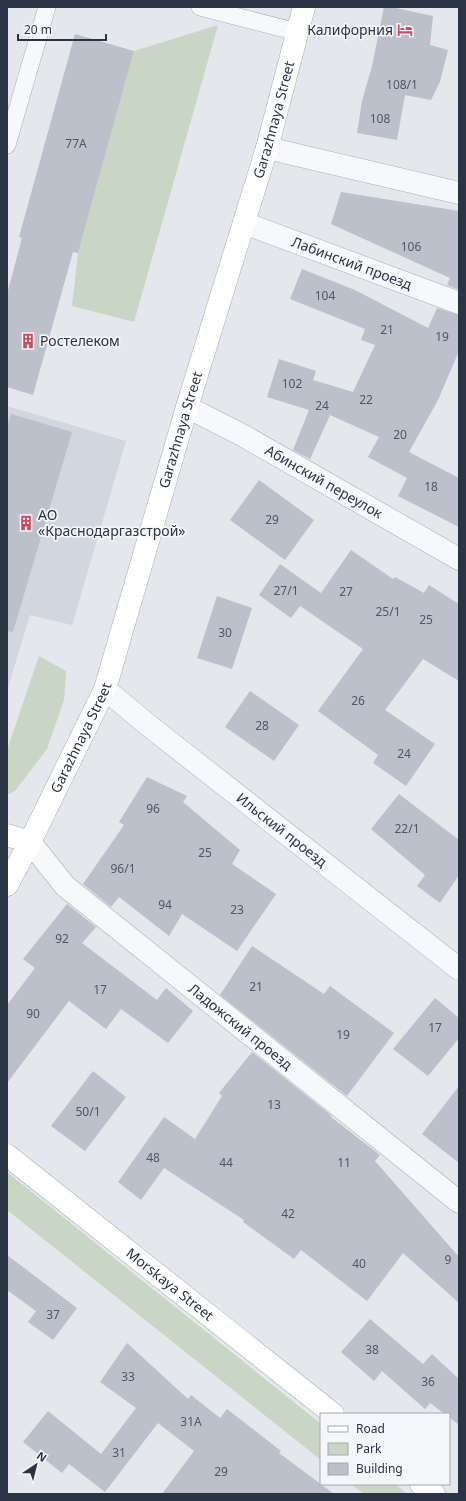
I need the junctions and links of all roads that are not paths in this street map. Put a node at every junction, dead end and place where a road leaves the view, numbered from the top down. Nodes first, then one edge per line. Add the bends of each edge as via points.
1 (47, 7) edge
2 (200, 7) edge
3 (304, 7) edge
4 (297, 32) junction
5 (7, 145) edge
6 (267, 148) junction
7 (459, 193) edge
8 (244, 223) junction
9 (459, 304) edge
10 (187, 407) junction
11 (459, 559) edge
12 (104, 689) junction
13 (7, 835) edge
14 (30, 842) junction
15 (7, 885) edge
16 (459, 969) edge
17 (7, 1155) edge
18 (459, 1202) edge
19 (332, 1413) edge
20 (422, 1485) edge
21 (434, 1494) edge

1 - 5 lane
2 - 4 lane
3 - 4 street, Garazhnaya Street
4 - 6 street, Garazhnaya Street
6 - 7 street
6 - 8 street, Garazhnaya Street
8 - 9 street, Лабинский проезд
8 - 10 street, Garazhnaya Street
10 - 11 street, Абинский переулок via 249,439
10 - 12 street, Garazhnaya Street
12 - 14 street, Garazhnaya Street
12 - 16 street, Ильский проезд
13 - 14 street
14 - 15 street, Garazhnaya Street
14 - 18 street, Ладожский проезд via 65,886
17 - 19 street, Morskaya Street
20 - 21 street

